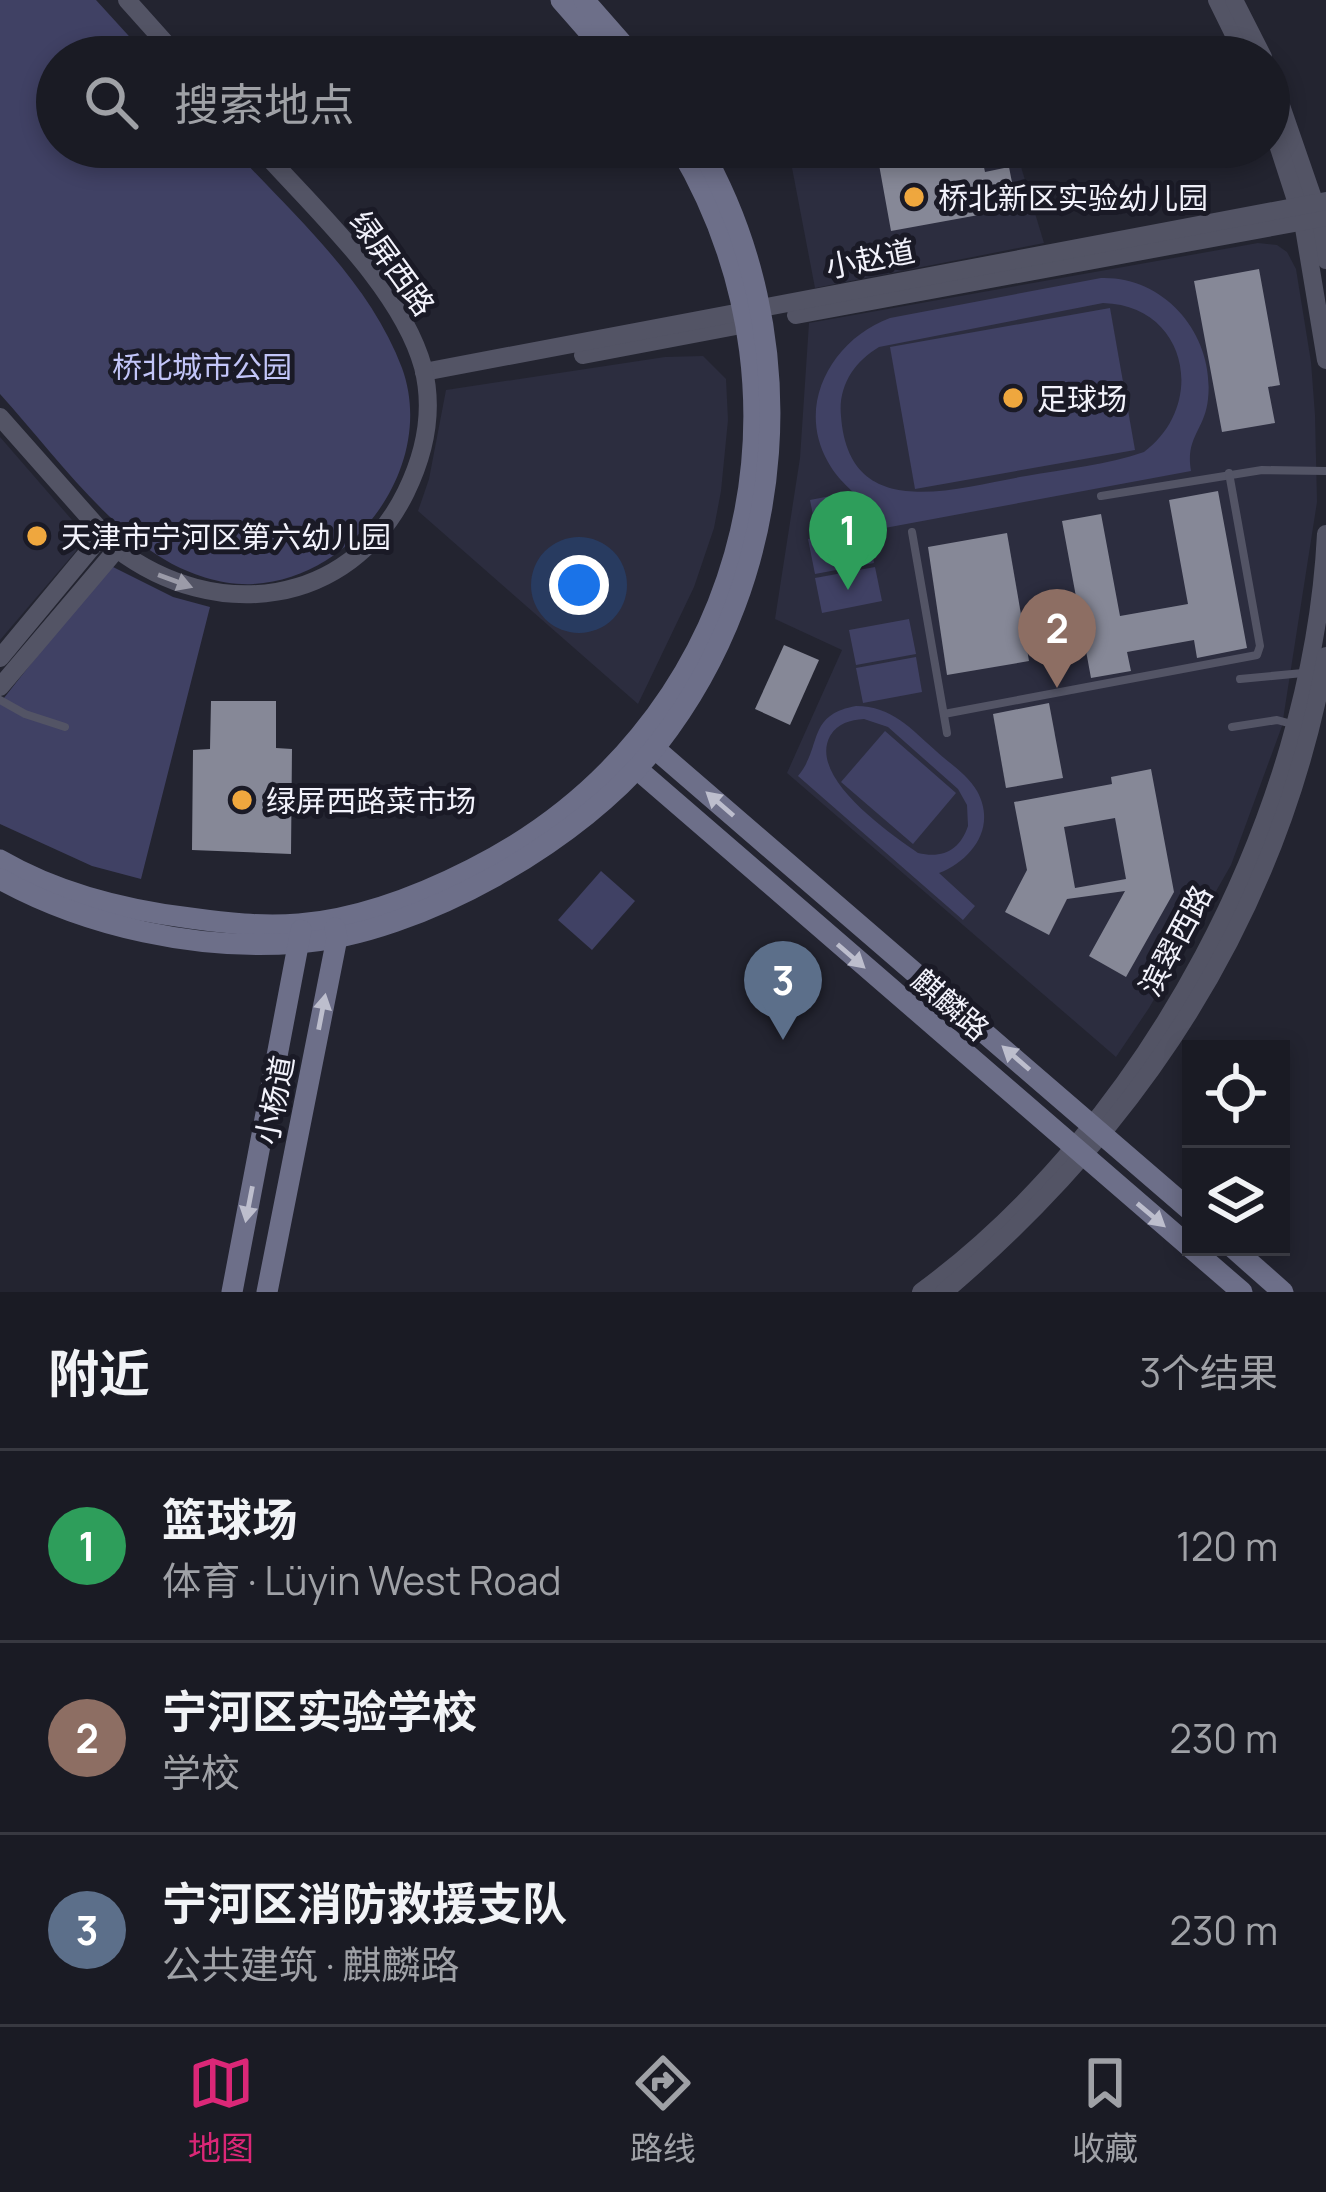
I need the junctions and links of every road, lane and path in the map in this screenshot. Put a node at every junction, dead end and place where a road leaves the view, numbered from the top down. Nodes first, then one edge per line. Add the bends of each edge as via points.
1 (127, 0) edge
2 (561, 0) edge
3 (584, 0) edge
4 (1217, 0) edge
5 (1234, 0) edge
6 (159, 36) edge
7 (593, 36) edge
8 (616, 36) edge
9 (1235, 36) edge
10 (1252, 36) edge
11 (1290, 136) edge
12 (1290, 161) edge
13 (277, 168) edge
14 (690, 168) edge
15 (710, 168) edge
16 (1314, 212) edge
17 (1326, 260) edge
18 (753, 317) junction
19 (1326, 360) edge
20 (425, 378) junction
21 (0, 417) edge
22 (1326, 471) edge
23 (1229, 473) junction
24 (1101, 496) dead end
25 (912, 532) dead end
26 (1326, 534) edge
27 (110, 541) junction
28 (1326, 656) edge
29 (0, 658) edge
30 (1315, 674) junction
31 (1240, 679) dead end
32 (0, 687) edge
33 (0, 700) edge
34 (944, 714) junction
35 (65, 727) dead end
36 (1303, 727) junction
37 (1232, 728) dead end
38 (947, 733) dead end
39 (648, 742) junction
40 (630, 764) junction
41 (0, 860) edge
42 (0, 879) edge
43 (335, 929) junction
44 (301, 934) junction
45 (1098, 1128) junction
46 (1077, 1153) junction
47 (1182, 1203) edge
48 (1242, 1256) edge
49 (1232, 1289) edge
50 (232, 1292) edge
51 (267, 1292) edge
52 (921, 1292) edge
53 (944, 1292) edge
54 (1283, 1292) edge

1 - 6 street
2 - 7 main road
3 - 8 main road
4 - 9 street
5 - 10 street
11 - 16 street
12 - 16 street
13 - 20 street, 绿屏西路 via 374,279 416,345
14 - 18 main road
15 - 18 main road via 731,214
16 - 17 street
16 - 18 street, 小赵道
16 - 19 street
18 - 20 street, 小赵道
18 - 39 main road via 771,434 757,536 715,652
27 -> 20 street, 绿屏西路 via 161,577 232,596 283,592 328,574 371,544 402,500 424,447
21 - 27 street, 绿屏西路
22 - 23 lane
23 - 24 lane
23 - 34 lane via 1257,655
25 - 34 lane
26 - 30 street, 滨翠西路
27 - 29 street
27 - 32 street
28 - 30 street, 滨翠西路
30 - 31 lane
30 - 36 street, 滨翠西路
33 - 35 lane
34 - 38 lane
36 - 37 lane via 1277,720
36 - 45 street, 滨翠西路 via 1288,806 1219,964 1178,1035
39 - 40 main road
45 -> 39 main road, 麒麟路
40 - 43 main road via 560,835 498,875 430,907
40 -> 46 main road, 麒麟路
41 - 44 main road via 83,896 152,913
42 - 44 main road via 139,930 193,939
43 - 44 main road
51 -> 43 main road, 小杨道
44 -> 50 main road, 小杨道
45 - 46 street, 滨翠西路
45 - 47 main road, 麒麟路
46 -> 49 main road, 麒麟路
46 - 52 street, 滨翠西路
46 - 53 street, 滨翠西路 via 1039,1205
48 - 54 main road

